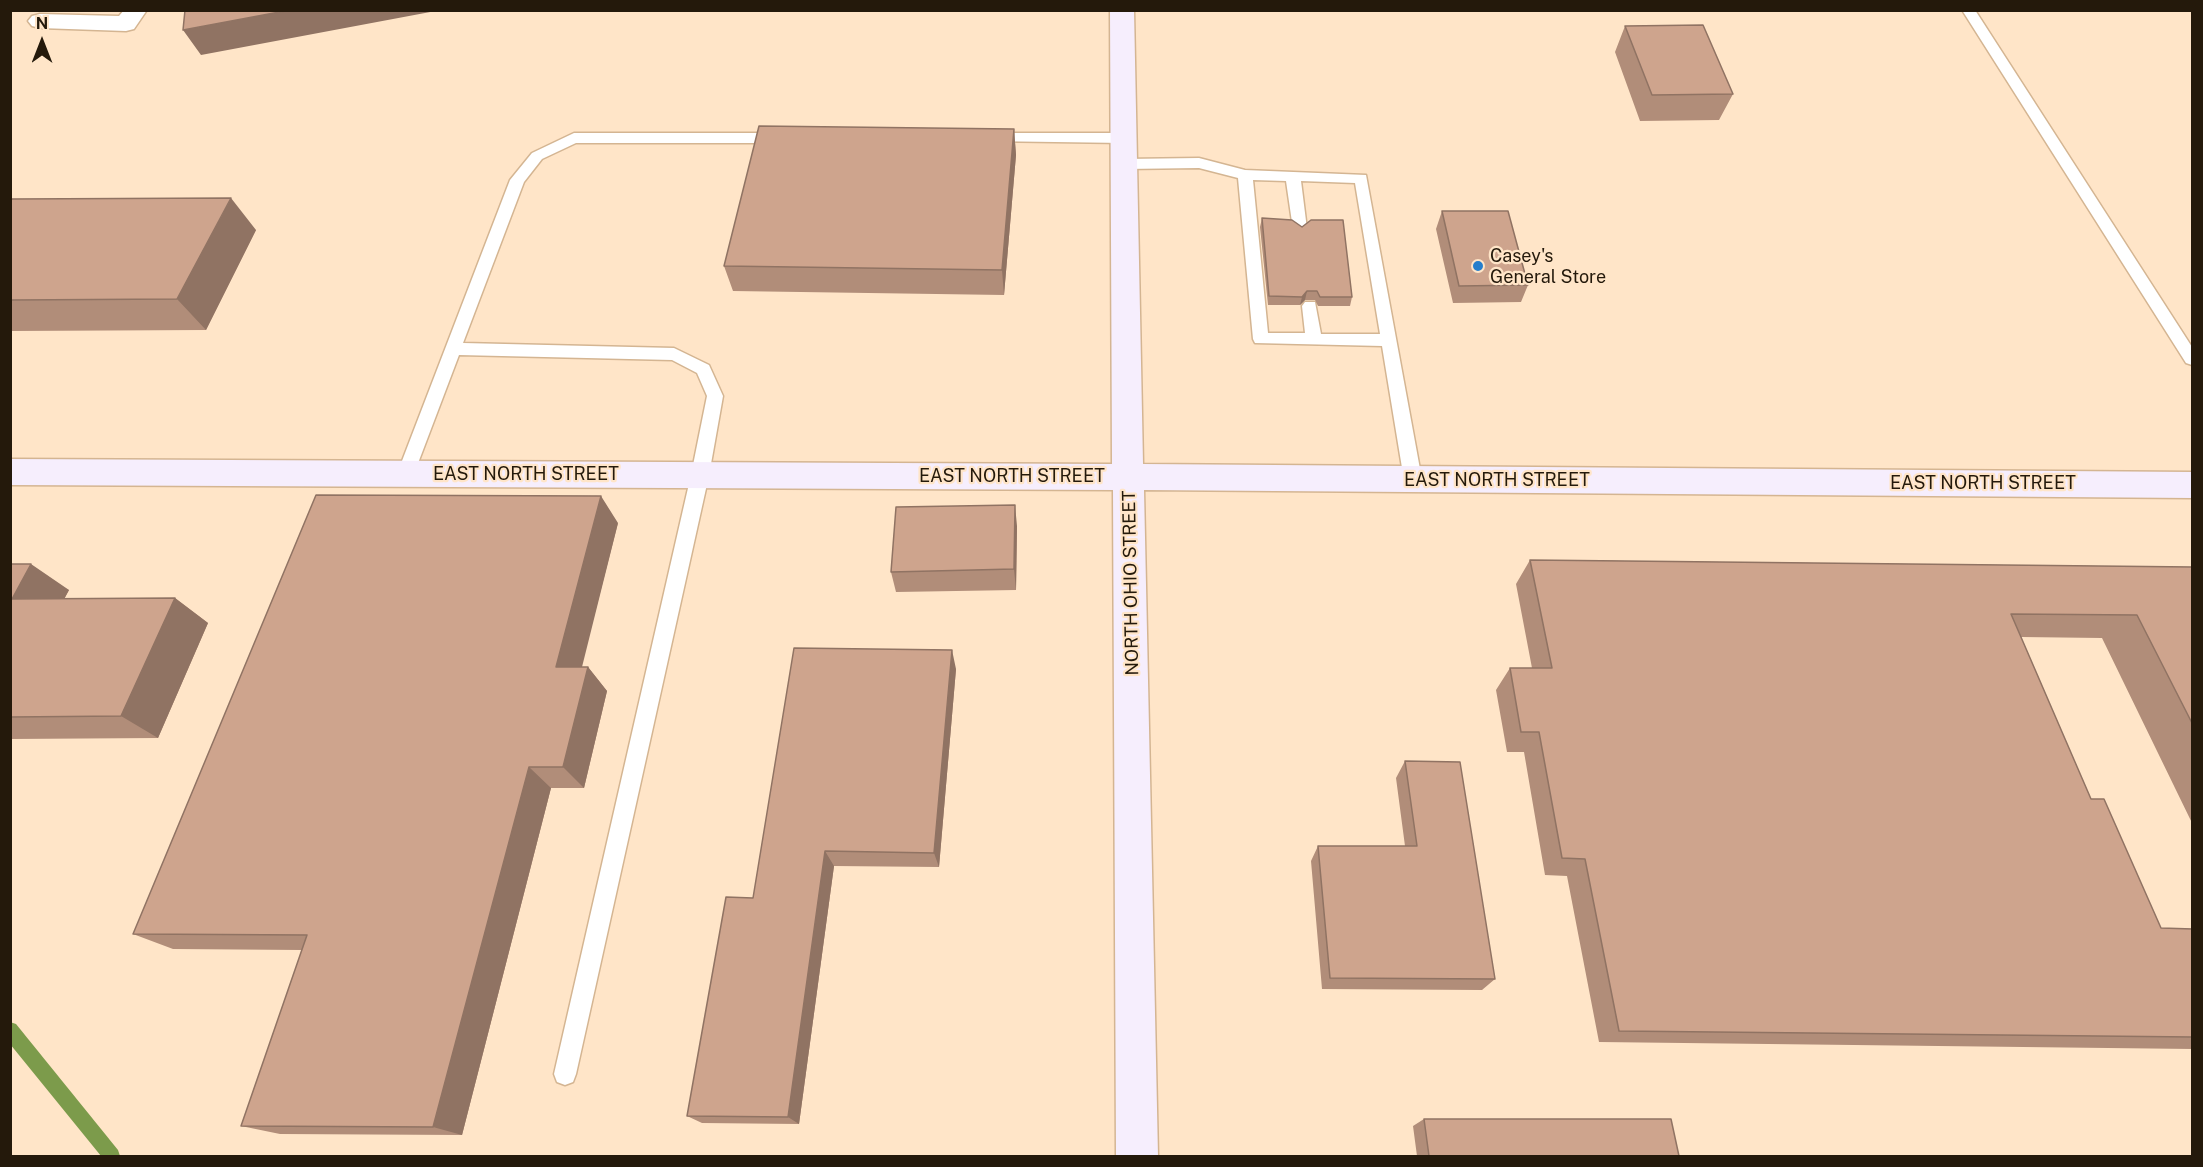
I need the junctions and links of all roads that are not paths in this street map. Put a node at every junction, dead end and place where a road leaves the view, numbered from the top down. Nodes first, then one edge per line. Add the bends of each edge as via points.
1 (1122, 10) edge
2 (1968, 10) edge
3 (131, 17) edge
4 (40, 21) dead end
5 (789, 138) edge
6 (981, 138) edge
7 (1125, 151) junction
8 (1245, 175) junction
9 (1293, 177) junction
10 (1300, 229) edge
11 (1310, 306) dead end
12 (1314, 340) junction
13 (1387, 340) junction
14 (453, 349) junction
15 (2193, 359) edge
16 (10, 472) edge
17 (406, 474) junction
18 (700, 475) junction
19 (1130, 477) junction
20 (1413, 480) junction
21 (2193, 484) edge
22 (565, 1074) dead end
23 (1137, 1156) edge

1 - 7 street, NORTH OHIO STREET
2 - 15 lane
3 - 4 street
5 - 14 lane via 574,138 537,156 517,180
6 - 7 lane
7 - 8 lane
7 - 19 street, NORTH OHIO STREET
8 - 9 lane
8 - 12 lane via 1260,339
9 - 10 lane
9 - 13 lane via 1361,178
11 - 12 lane
12 - 13 lane
13 - 20 lane
14 - 17 lane
14 - 18 lane via 674,354 684,359 703,369 715,396
16 - 17 street, EAST NORTH STREET
17 - 18 street, EAST NORTH STREET
18 - 19 street, EAST NORTH STREET
18 - 22 lane
19 - 20 street, EAST NORTH STREET
19 - 23 street, NORTH OHIO STREET
20 - 21 street, EAST NORTH STREET

